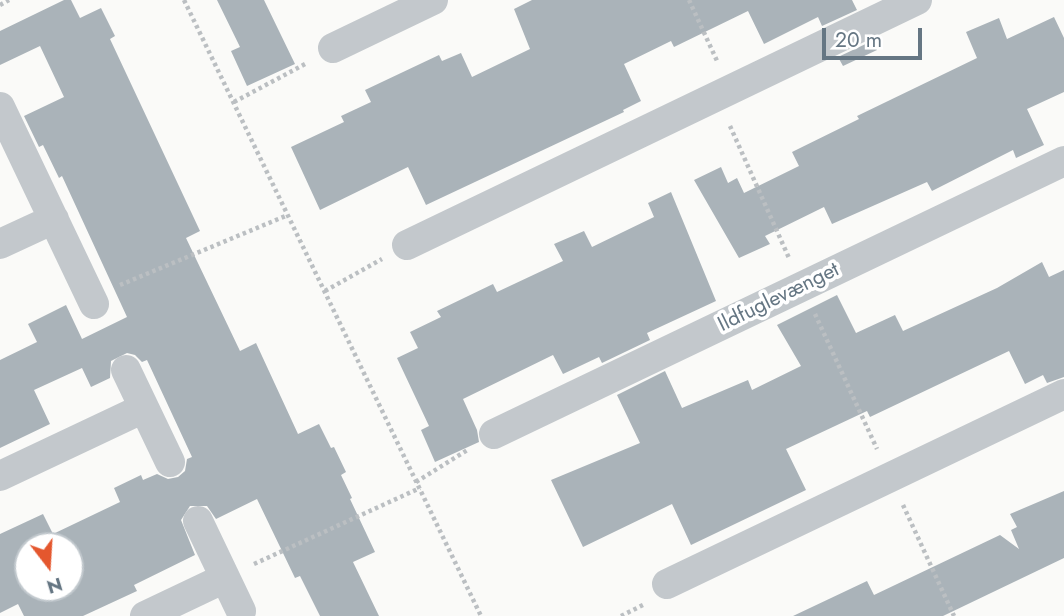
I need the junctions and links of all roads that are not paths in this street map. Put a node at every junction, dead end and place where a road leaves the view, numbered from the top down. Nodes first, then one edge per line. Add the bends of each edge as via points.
1 (433, 0) edge
2 (917, 0) edge
3 (333, 48) road end
4 (0, 107) edge
5 (1064, 161) edge
6 (54, 219) junction
7 (0, 244) edge
8 (407, 244) road end
9 (92, 301) road end
10 (126, 370) dead end
11 (1064, 394) edge
12 (144, 408) junction
13 (495, 434) road end
14 (170, 462) dead end
15 (0, 477) edge
16 (198, 521) dead end
17 (225, 578) junction
18 (667, 584) dead end
19 (242, 611) dead end
20 (145, 616) edge

1 - 3 street
2 - 8 street
4 - 6 street
5 - 13 street, Ildfuglevænget
6 - 7 street
6 - 9 street
10 - 12 street
11 - 18 street
12 - 14 street
12 - 15 street
16 - 17 street
17 - 19 street
17 - 20 street

